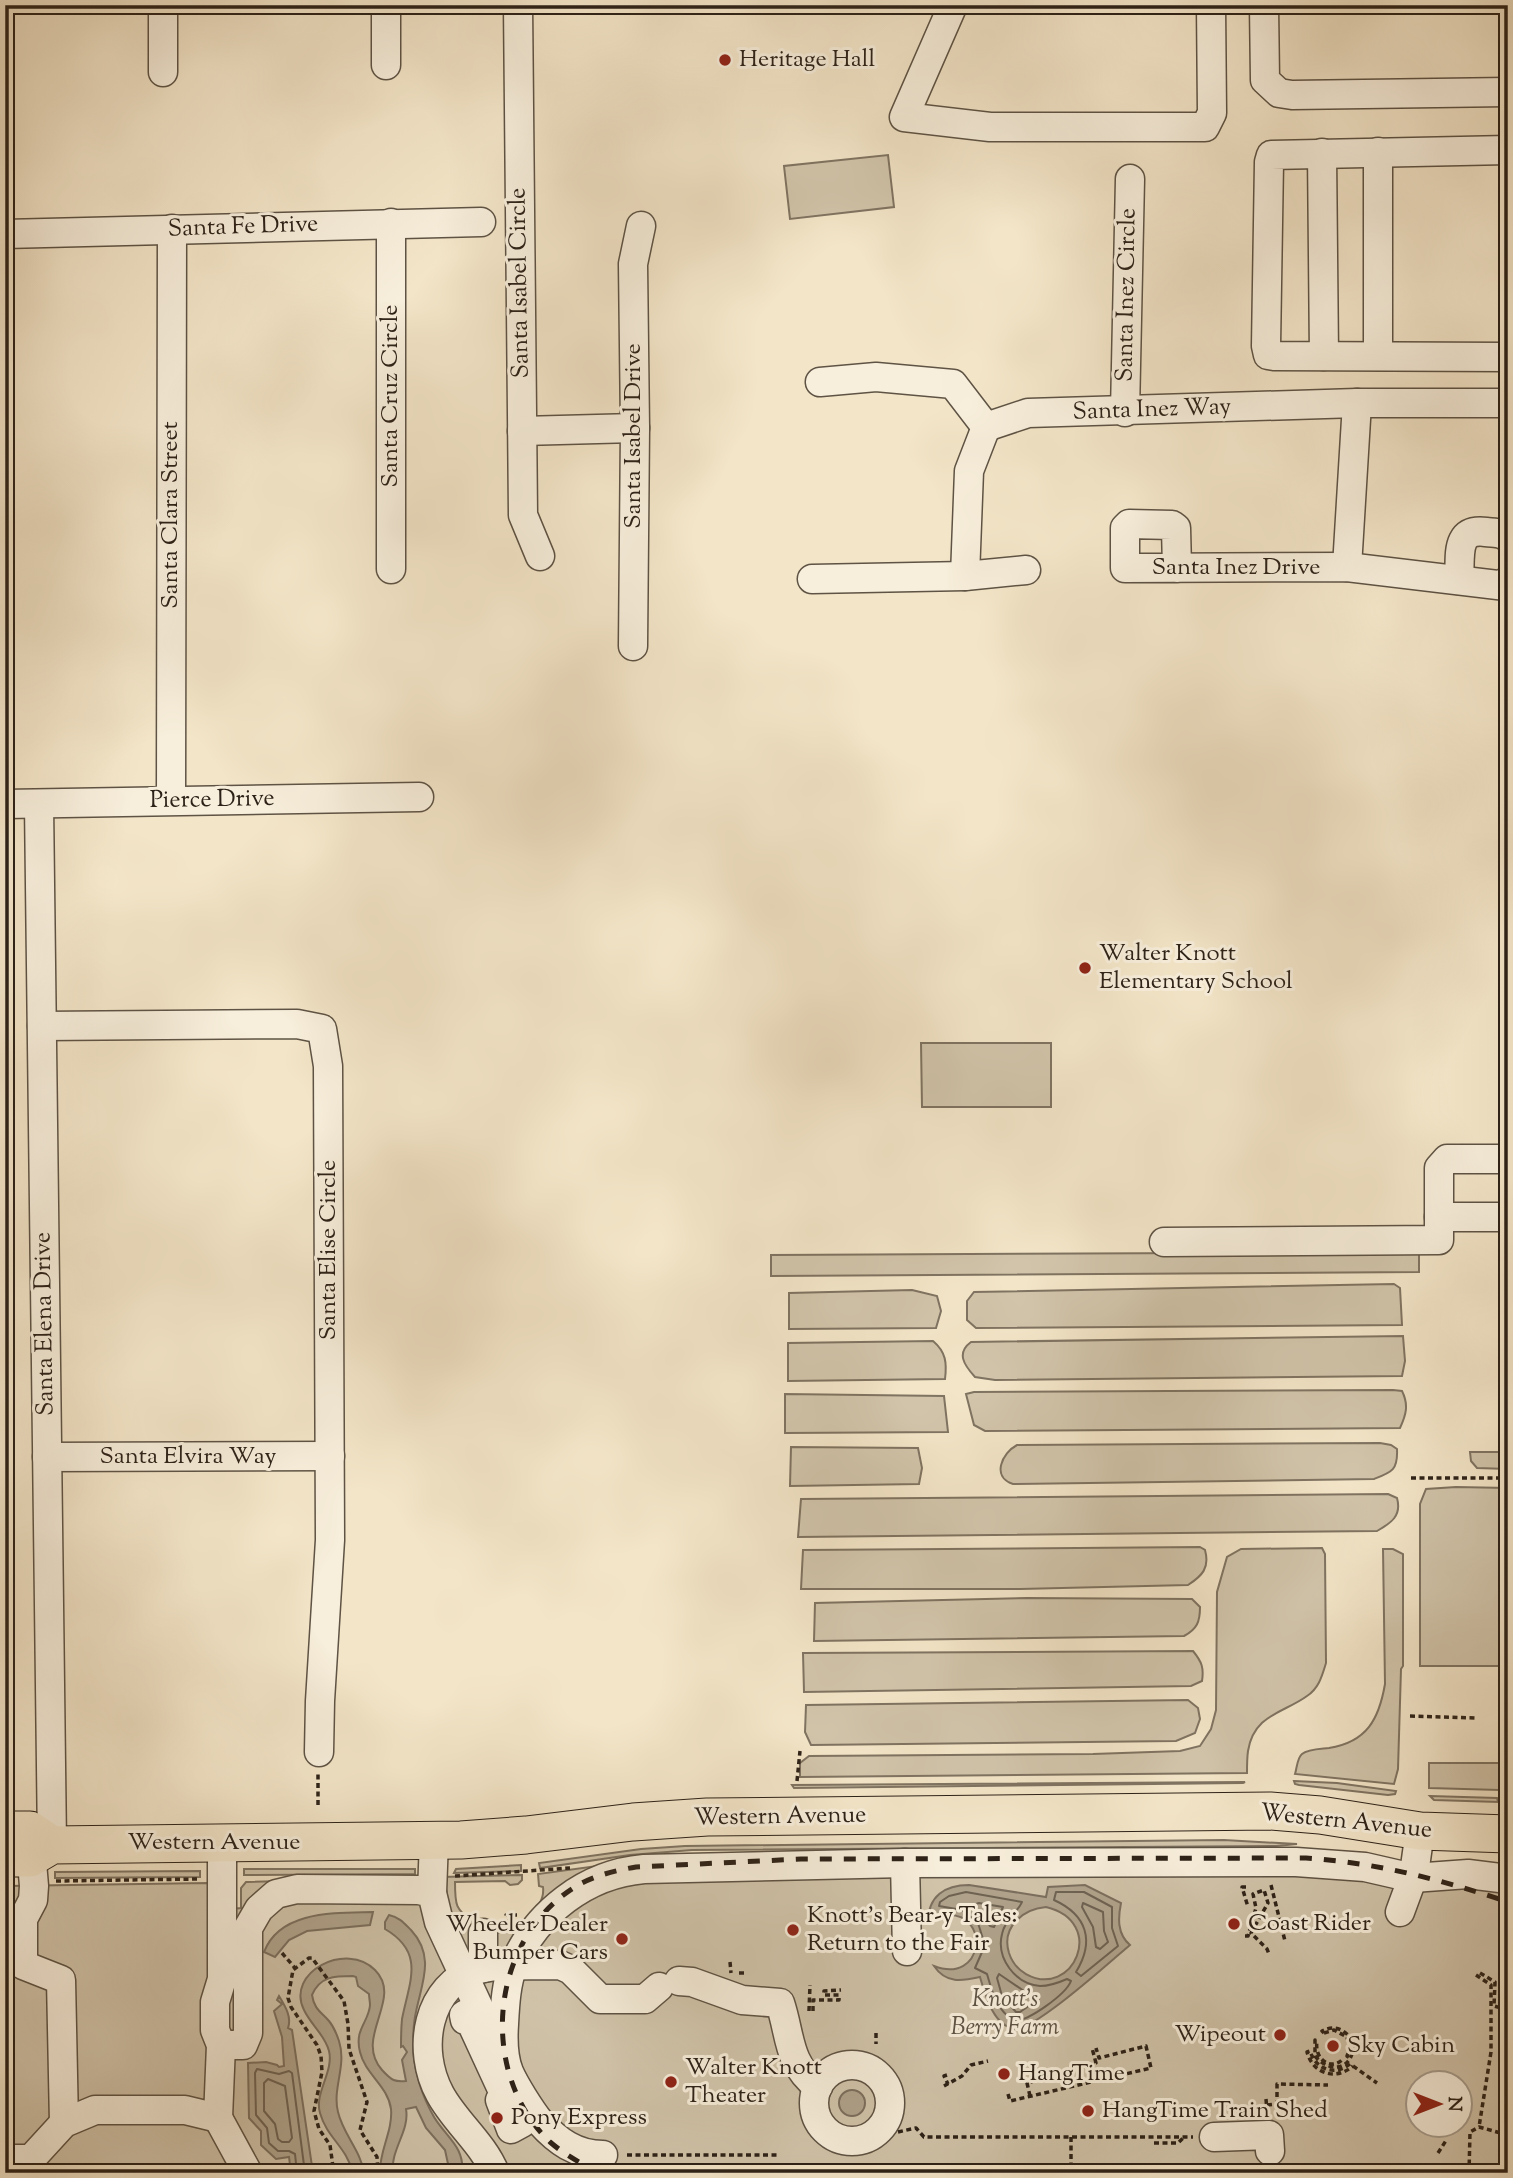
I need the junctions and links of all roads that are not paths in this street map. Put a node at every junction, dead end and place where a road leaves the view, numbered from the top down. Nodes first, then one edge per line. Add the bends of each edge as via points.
1 (163, 5) edge
2 (386, 5) edge
3 (518, 5) edge
4 (953, 5) edge
5 (1211, 5) edge
6 (1264, 5) edge
7 (386, 65) dead end
8 (163, 72) dead end
9 (1508, 92) edge
10 (1508, 150) edge
11 (1378, 152) junction
12 (1322, 153) junction
13 (1130, 179) dead end
14 (481, 222) dead end
15 (391, 223) junction
16 (641, 226) dead end
17 (172, 229) junction
18 (5, 233) edge
19 (1324, 356) junction
20 (1378, 356) junction
21 (1508, 357) edge
22 (820, 382) dead end
23 (1357, 403) junction
24 (1508, 403) edge
25 (1125, 412) junction
26 (986, 427) junction
27 (635, 428) junction
28 (522, 431) junction
29 (1508, 538) edge
30 (540, 556) dead end
31 (1177, 568) junction
32 (1347, 568) junction
33 (391, 569) dead end
34 (1026, 570) dead end
35 (965, 576) junction
36 (812, 579) dead end
37 (1459, 580) junction
38 (1507, 583) edge
39 (632, 646) dead end
40 (419, 797) dead end
41 (171, 800) junction
42 (5, 804) edge
43 (39, 804) junction
44 (41, 1026) junction
45 (1508, 1159) edge
46 (1438, 1217) junction
47 (1508, 1217) edge
48 (1164, 1242) dead end
49 (330, 1456) junction
50 (47, 1457) junction
51 (319, 1752) dead end
52 (1420, 1831) junction
53 (1508, 1834) edge
54 (434, 1840) junction
55 (222, 1843) junction
56 (24, 1844) edge
57 (905, 1863) junction
58 (1413, 1878) junction
59 (1508, 1879) edge
60 (432, 1893) junction
61 (1399, 1912) dead end
62 (495, 1928) road end
63 (907, 1951) dead end
64 (521, 1966) junction
65 (473, 1972) junction
66 (221, 2045) junction
67 (509, 2072) junction
68 (818, 2087) dead end
69 (218, 2118) junction
70 (64, 2123) junction
71 (1214, 2137) road end
72 (1270, 2151) dead end
73 (603, 2155) road end
74 (5, 2159) edge
75 (248, 2173) edge
76 (495, 2173) edge

1 - 8 street
2 - 7 street
3 - 28 street, Santa Isabel Circle
4 - 5 street via 904,117 990,127 1205,127 1212,114
6 - 9 street via 1265,80 1279,93
10 - 11 street
11 - 12 street
11 - 20 street
12 - 19 street
12 - 19 street via 1271,155 1266,346 1268,355
13 - 25 street, Santa Inez Circle
14 - 15 street, Santa Fe Drive
15 - 17 street, Santa Fe Drive
15 - 33 street, Santa Cruz Circle
16 - 27 street, Santa Isabel Drive via 634,264
17 - 18 street, Santa Fe Drive
17 - 41 street, Santa Clara Street
19 - 20 street
20 - 21 street
22 - 26 street via 876,377 953,384
23 - 24 street, Santa Inez Way
23 - 25 street, Santa Inez Way
23 - 32 street, Santa Inez Drive
25 - 26 street, Santa Inez Way via 1028,413
26 - 35 street via 969,471
27 - 28 street
27 - 39 street, Santa Isabel Drive
28 - 30 street, Santa Isabel Circle via 523,515
29 - 37 street via 1474,530 1467,534 1462,539
31 - 31 street, Santa Inez Drive via 1125,569 1125,528 1129,524 1172,524 1176,528
31 - 32 street, Santa Inez Drive
32 - 37 street, Santa Inez Drive
34 - 35 street
35 - 36 street
37 - 38 street, Santa Inez Drive
40 - 41 street, Pierce Drive
41 - 43 street, Pierce Drive
42 - 43 street, Pierce Drive
43 - 44 street, Santa Elena Drive
44 - 49 street, Santa Elise Circle via 297,1024 322,1029 328,1066
44 - 50 street, Santa Elena Drive
45 - 46 street via 1447,1159 1439,1168
46 - 47 street
46 - 48 street via 1438,1240
49 - 50 street, Santa Elvira Way
49 - 51 street, Santa Elise Circle
50 - 56 street, Santa Elena Drive
52 - 53 main road, Western Avenue
52 - 54 main road, Western Avenue via 1270,1811 819,1815 669,1819
52 - 58 street
54 - 55 main road, Western Avenue
54 - 60 street
55 - 56 main road, Western Avenue
55 - 66 street via 222,1979 215,2002 215,2030
56 - 70 street, Santa Elena Drive via 34,1886 23,1919 23,1965 61,1980
57 - 58 street via 1316,1863 1365,1867
57 - 63 street
57 - 64 street via 626,1871 581,1887 561,1903 530,1938
58 - 59 street via 1468,1874
58 - 61 street
60 - 65 street via 443,1933
60 - 66 street via 297,1889 276,1894 248,1928 248,2033 243,2045
62 - 65 street
64 - 65 street
64 - 67 street via 505,2002 503,2040
64 - 68 street via 566,1967 600,1999 645,1999 669,1984 692,1983 742,2000 780,2003 799,2068
65 - 67 street via 477,2008
65 - 76 street via 446,1988 426,2048 439,2093
66 - 69 street
67 - 73 street via 534,2115 555,2139
69 - 70 street via 185,2110 94,2110
69 - 75 street
70 - 74 street via 31,2159
71 - 72 street via 1269,2136

